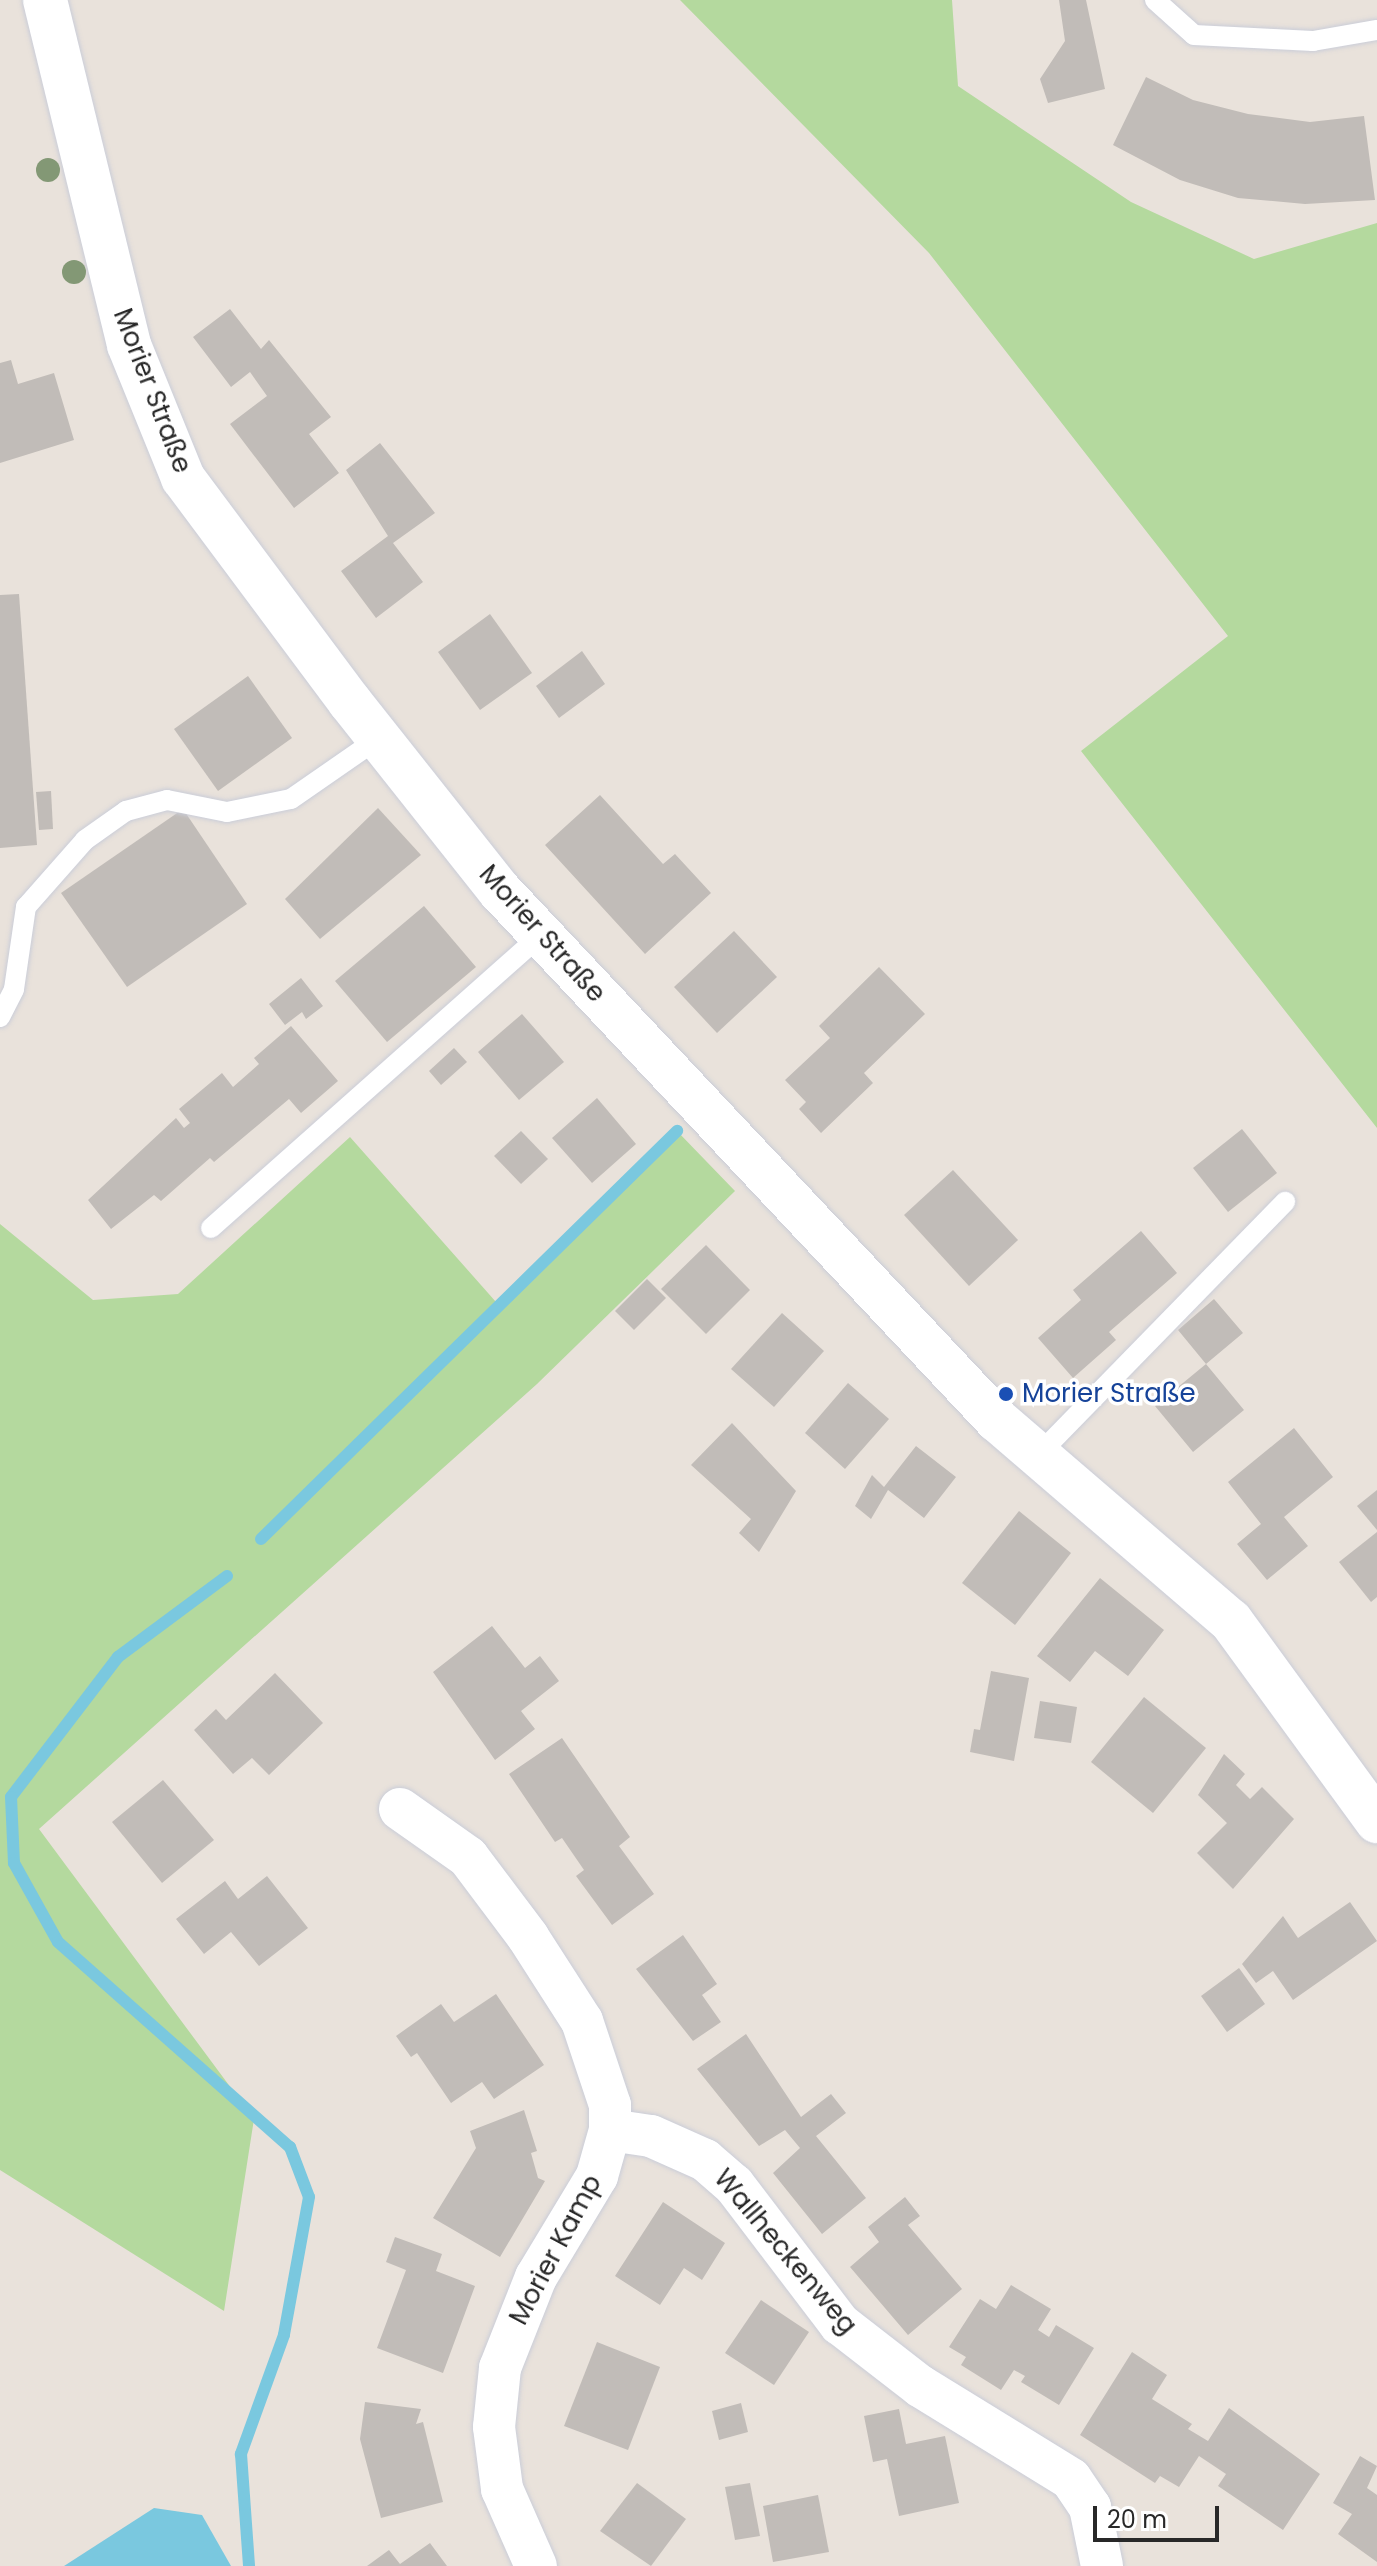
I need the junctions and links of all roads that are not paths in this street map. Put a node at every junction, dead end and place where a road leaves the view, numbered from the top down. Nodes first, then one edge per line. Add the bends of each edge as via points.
1 (45, 0) edge
2 (1155, 0) edge
3 (1377, 30) edge
4 (379, 738) junction
5 (541, 935) junction
6 (0, 1017) edge
7 (1285, 1202) dead end
8 (211, 1228) dead end
9 (1038, 1455) junction
10 (400, 1809) dead end
11 (1377, 1821) edge
12 (610, 2130) junction
13 (536, 2566) edge
14 (1102, 2566) edge

1 - 4 main road, Morier Straße via 129,345 183,478
2 - 3 lane via 1194,35 1313,41
4 - 5 main road, Morier Straße
4 - 6 lane via 291,799 227,812 167,800 126,811 85,840 26,907 14,989
5 - 8 lane
5 - 9 main road, Morier Straße via 997,1420
7 - 9 lane
9 - 11 main road, Morier Straße via 1231,1621
10 - 12 street, Morier Kamp via 468,1857 567,1995 604,2076
12 - 13 street, Morier Kamp via 597,2176 536,2277 500,2368 494,2427 502,2489
12 - 14 street, Wallheckenweg via 651,2136 705,2160 734,2185 840,2324 920,2386 1071,2479 1090,2507

